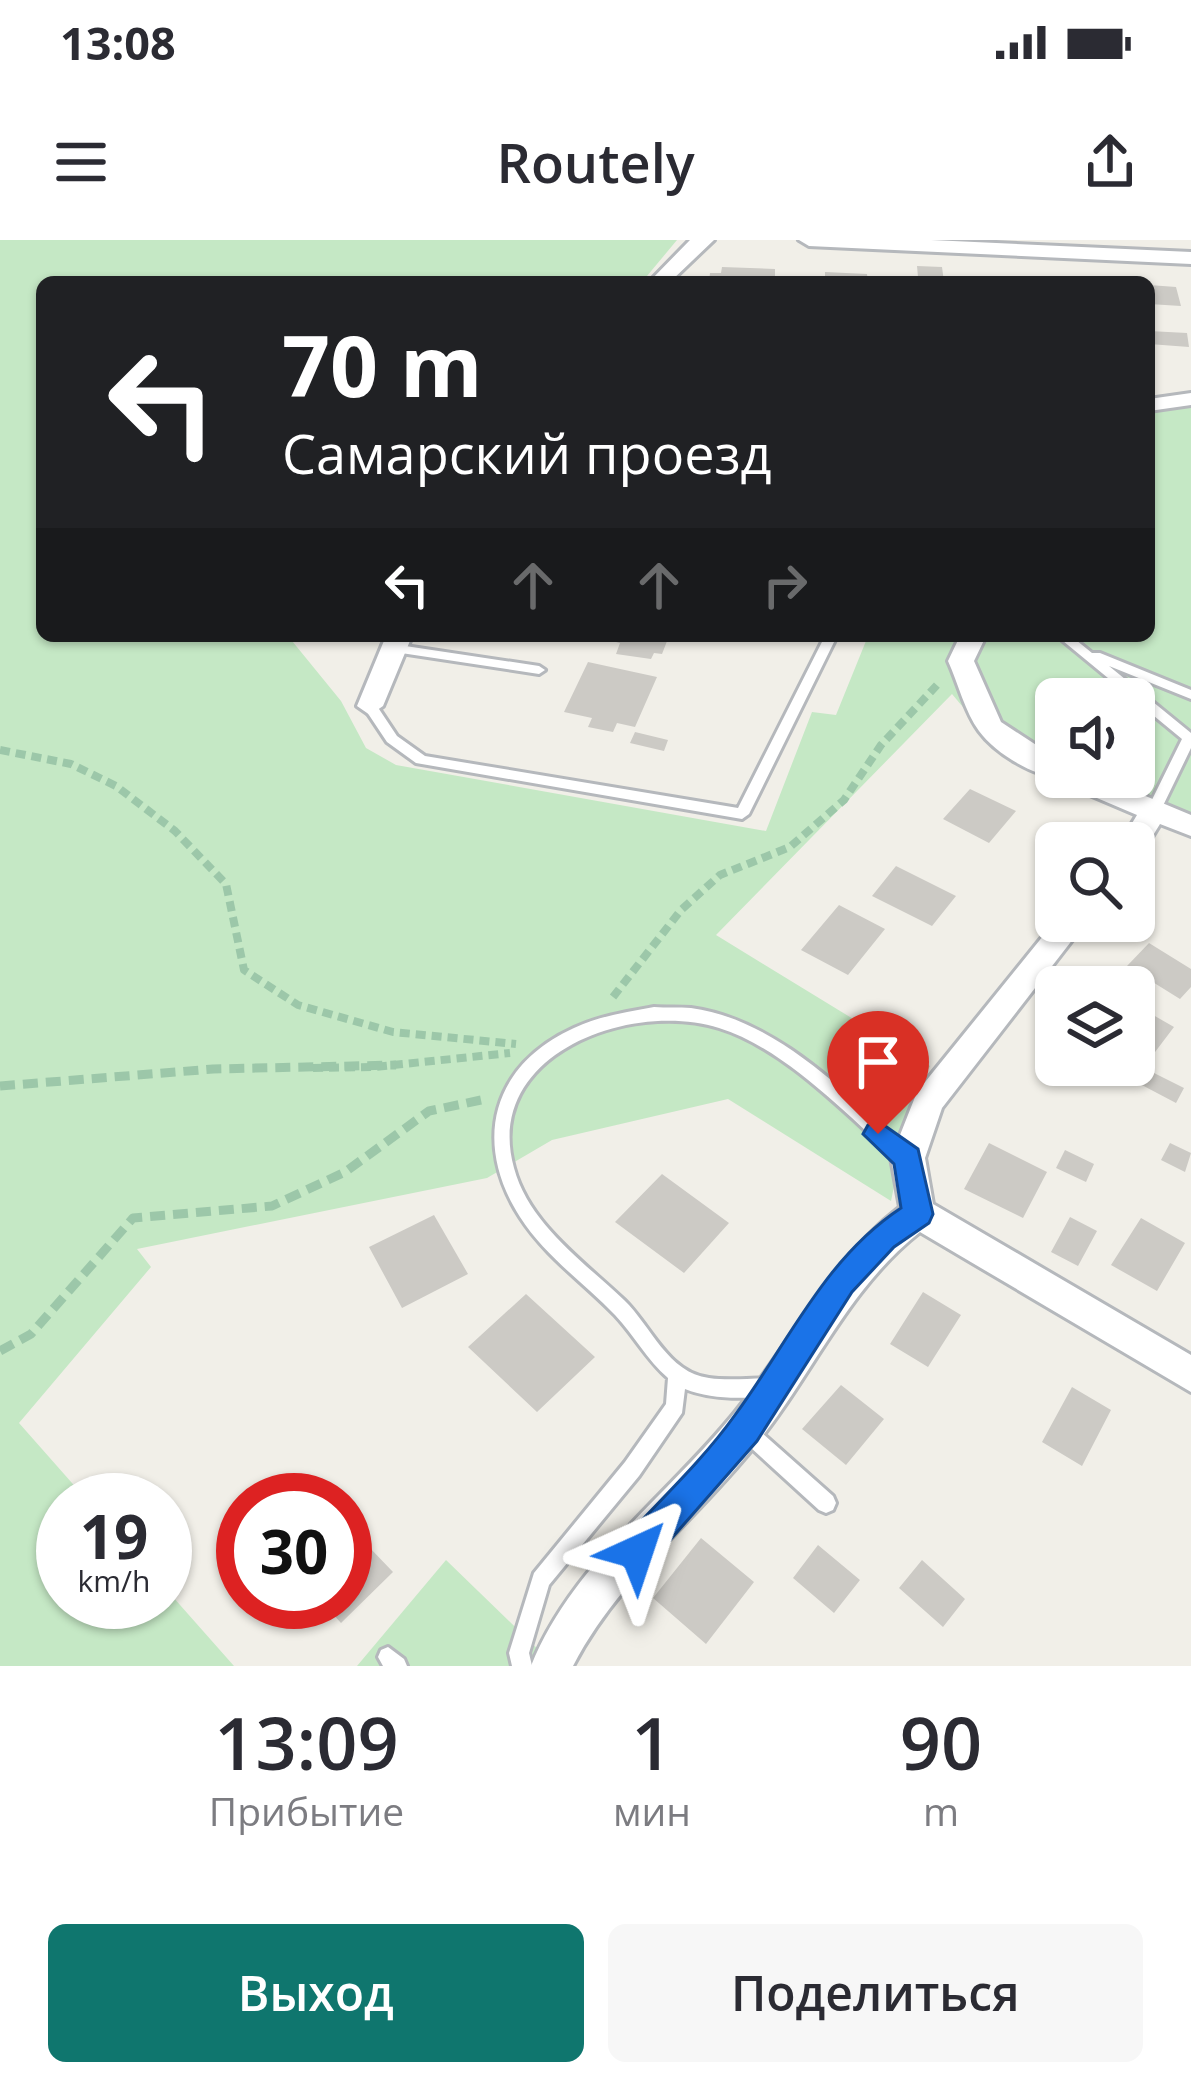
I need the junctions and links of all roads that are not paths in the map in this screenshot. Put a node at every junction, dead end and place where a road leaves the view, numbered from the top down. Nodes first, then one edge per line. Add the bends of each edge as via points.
1 (704, 240) edge
2 (809, 240) edge
3 (1190, 252) edge
4 (664, 276) edge
5 (1191, 399) edge
6 (1155, 404) edge
7 (395, 642) edge
8 (828, 642) edge
9 (971, 642) edge
10 (1070, 642) edge
11 (1076, 648) junction
12 (539, 670) dead end
13 (1191, 695) edge
14 (370, 706) joint
15 (1190, 738) edge
16 (1035, 760) edge
17 (1121, 798) edge
18 (1153, 812) junction
19 (1147, 822) edge
20 (1191, 826) edge
21 (1055, 942) edge
22 (908, 1158) junction
23 (918, 1214) junction
24 (677, 1376) junction
25 (1191, 1376) edge
26 (773, 1387) junction
27 (746, 1430) junction
28 (826, 1503) dead end
29 (522, 1666) edge
30 (551, 1666) edge

1 - 4 street
2 - 3 street
5 - 6 street
7 - 12 lane
7 - 14 street
8 - 14 lane via 742,814 421,760 392,739
9 - 16 street via 961,662 990,727
10 - 11 lane
11 - 13 lane
11 - 15 lane
15 - 18 lane
17 - 18 street
18 - 19 street
18 - 20 street
21 - 22 street via 928,1102
22 - 23 street
22 - 24 lane via 790,1060 725,1022 660,1010 547,1049 506,1095 501,1148 517,1198
23 - 25 street
23 - 26 street via 841,1282
24 - 26 lane via 711,1388
24 - 29 lane via 675,1407 541,1580
26 - 27 street
27 - 28 lane
27 - 30 street via 582,1613

